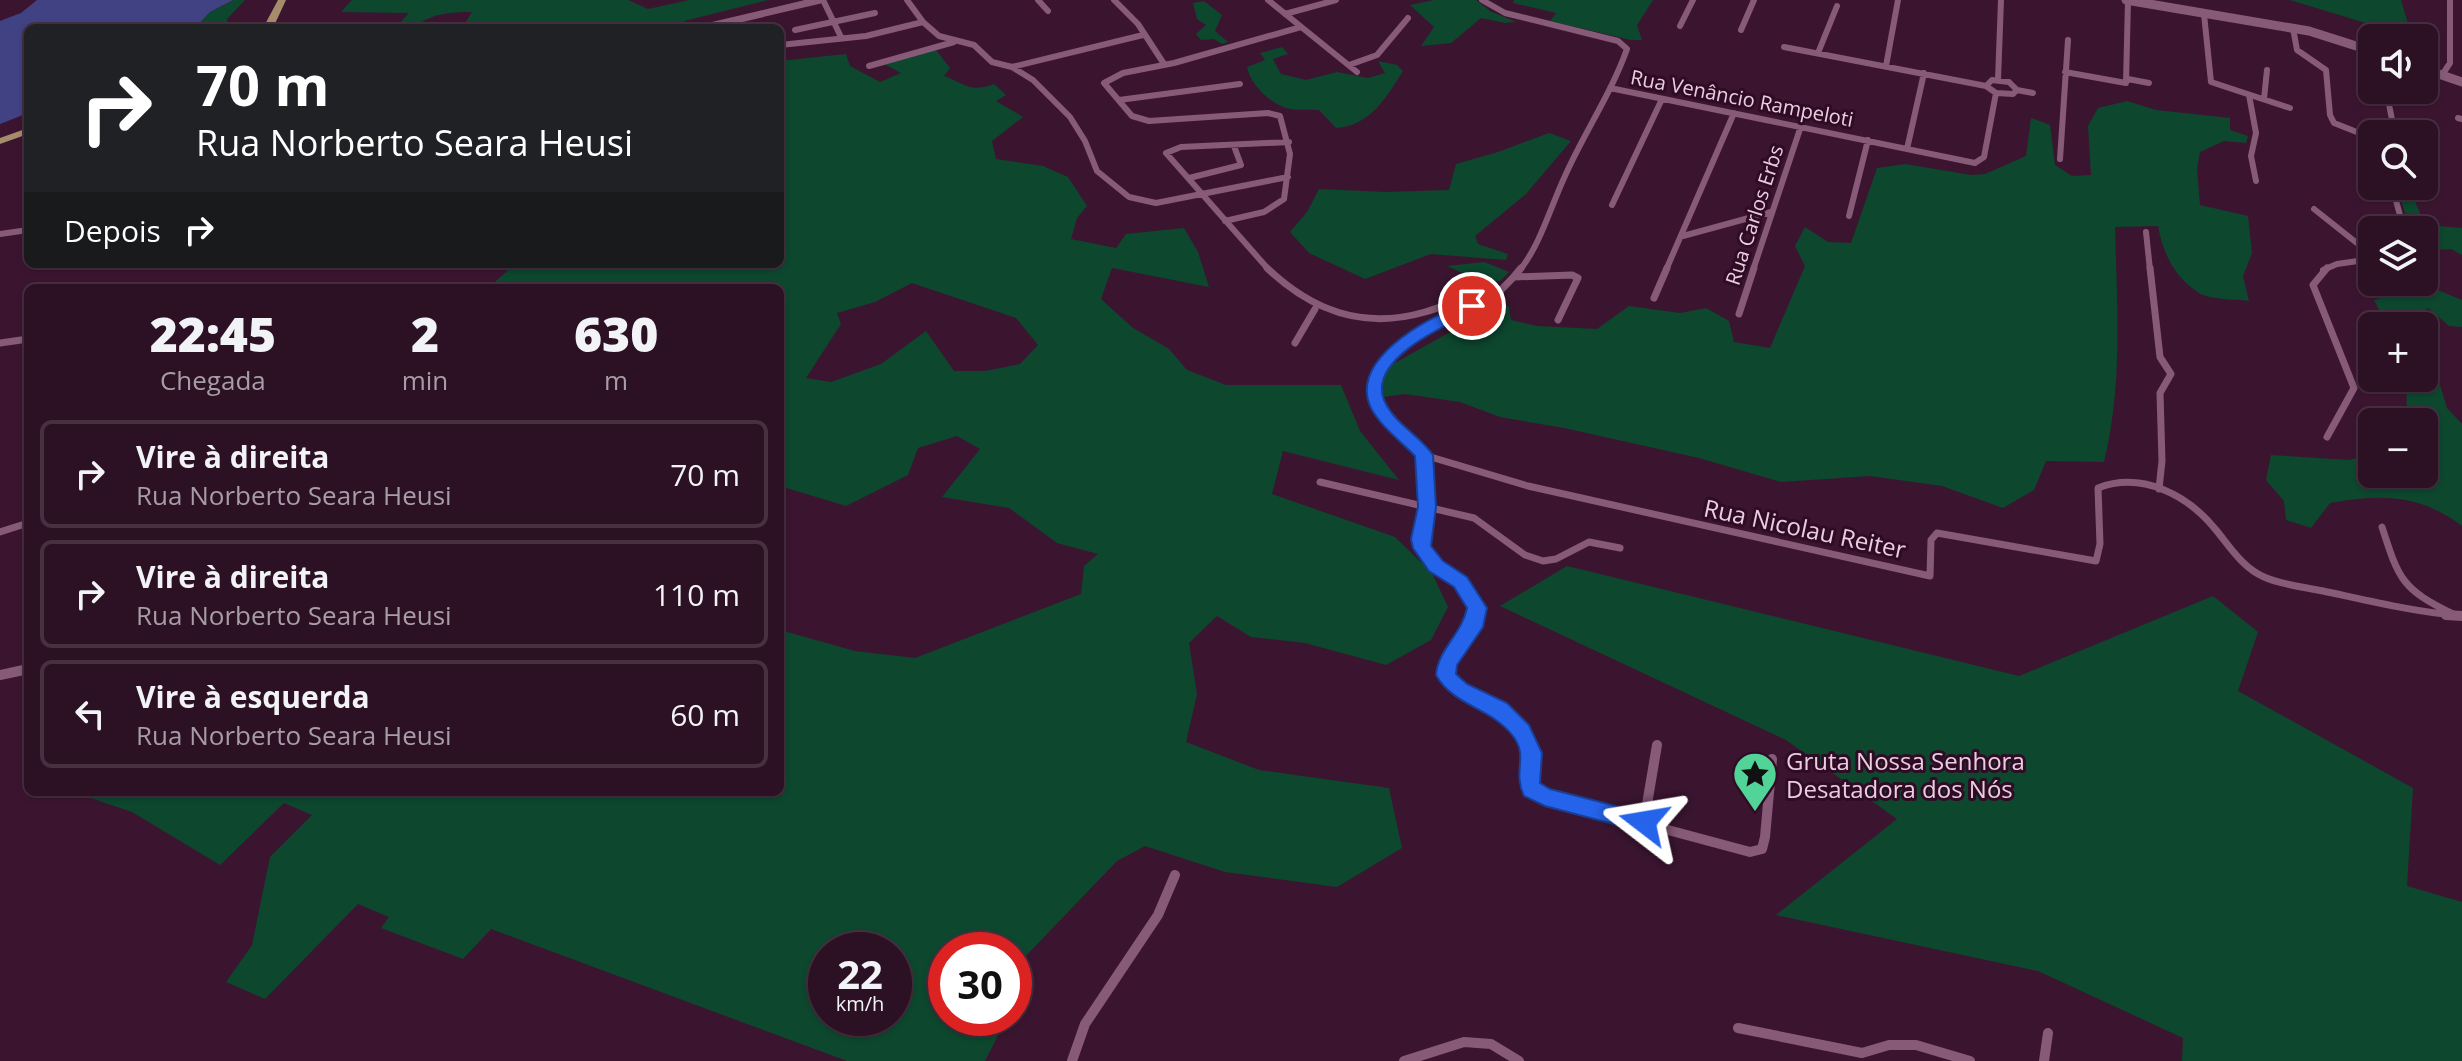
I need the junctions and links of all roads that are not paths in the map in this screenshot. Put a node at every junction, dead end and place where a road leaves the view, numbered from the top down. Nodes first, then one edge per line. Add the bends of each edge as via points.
1 (282, 0) edge
2 (821, 0) edge
3 (907, 0) edge
4 (1038, 0) edge
5 (1114, 0) edge
6 (1268, 0) edge
7 (1336, 0) edge
8 (1482, 0) edge
9 (1693, 0) edge
10 (1754, 0) edge
11 (1898, 0) edge
12 (2001, 0) edge
13 (2127, 0) edge
14 (2450, 0) edge
15 (2179, 4) edge
16 (1837, 6) dead end
17 (1048, 11) dead end
18 (875, 13) dead end
19 (1285, 14) junction
20 (2204, 14) junction
21 (1408, 18) dead end
22 (834, 22) junction
23 (923, 22) junction
24 (270, 24) edge
25 (719, 24) edge
26 (1680, 26) dead end
27 (1301, 27) junction
28 (2293, 28) junction
29 (795, 30) dead end
30 (1741, 30) dead end
31 (1143, 35) junction
32 (841, 37) junction
33 (2068, 40) dead end
34 (955, 41) junction
35 (784, 44) edge
36 (1784, 47) dead end
37 (2358, 47) edge
38 (1818, 53) junction
39 (1164, 64) junction
40 (1349, 65) junction
41 (869, 66) dead end
42 (1886, 66) junction
43 (1012, 67) junction
44 (2267, 70) dead end
45 (1357, 72) dead end
46 (2065, 72) junction
47 (1924, 73) junction
48 (2438, 74) edge
49 (2442, 75) junction
50 (2128, 79) junction
51 (1998, 80) junction
52 (2462, 82) edge
53 (2149, 83) dead end
54 (1240, 84) dead end
55 (1986, 86) junction
56 (1610, 88) junction
57 (2017, 90) junction
58 (1996, 93) junction
59 (2033, 93) dead end
60 (2249, 95) junction
61 (1662, 99) junction
62 (2264, 99) junction
63 (1119, 100) junction
64 (2290, 108) dead end
65 (1734, 113) junction
66 (1801, 126) junction
67 (2358, 133) edge
68 (24, 135) edge
69 (1868, 140) junction
70 (0, 141) edge
71 (1289, 142) junction
72 (1234, 146) junction
73 (1907, 149) junction
74 (2060, 159) dead end
75 (1288, 177) junction
76 (1189, 178) junction
77 (2256, 181) dead end
78 (1202, 193) junction
79 (1612, 205) dead end
80 (2314, 209) dead end
81 (1771, 212) junction
82 (1849, 216) dead end
83 (1225, 221) junction
84 (24, 231) edge
85 (2146, 232) dead end
86 (0, 234) edge
87 (1683, 236) junction
88 (2358, 245) edge
89 (2358, 260) edge
90 (1514, 277) junction
91 (1497, 294) junction
92 (1654, 298) dead end
93 (1315, 309) junction
94 (1739, 314) dead end
95 (1558, 320) dead end
96 (24, 340) edge
97 (0, 343) edge
98 (1295, 343) dead end
99 (2327, 437) dead end
100 (1424, 455) junction
101 (1320, 482) dead end
102 (2159, 489) junction
103 (1427, 507) junction
104 (24, 524) edge
105 (2382, 527) dead end
106 (0, 532) edge
107 (1620, 548) dead end
108 (2460, 616) edge
109 (24, 670) edge
110 (0, 675) edge
111 (1657, 745) dead end
112 (1772, 759) dead end
113 (1644, 822) junction
114 (1175, 875) dead end
115 (1738, 1028) dead end
116 (2048, 1033) dead end
117 (1072, 1061) edge
118 (1404, 1061) edge
119 (1519, 1061) edge
120 (1970, 1061) edge
121 (2044, 1061) edge

1 - 24 main road
2 - 22 street
2 - 25 street
3 - 23 street
4 - 17 street
5 - 31 street
6 - 19 street
7 - 19 street
8 - 56 street via 1505,13 1622,43 1626,53
9 - 26 street
10 - 30 street
11 - 42 street
12 - 51 street
13 - 15 main road
13 - 50 street
14 - 49 street via 2450,63
15 - 20 main road
16 - 38 street
18 - 22 street
19 - 27 street
20 - 28 main road
20 - 60 street via 2211,82
21 - 40 street via 1377,55
22 - 29 street
22 - 32 street
23 - 32 street
23 - 34 street
27 - 39 street
27 - 40 street
28 - 37 main road
28 - 67 street via 2300,54 2326,70 2334,123
31 - 39 street
31 - 43 street
32 - 35 street
33 - 46 street
34 - 41 street
34 - 43 street via 974,45 992,62
36 - 38 street
38 - 42 street
39 - 63 street via 1110,77 1104,83
40 - 45 street
42 - 47 street
43 - 78 street via 1070,117 1097,171 1129,197 1156,203
44 - 62 street
46 - 50 street
46 - 74 street
47 - 55 street
47 - 73 street
48 - 49 main road
49 - 52 main road
50 - 53 street
51 - 55 street
51 - 57 street
54 - 63 street
55 - 58 street
56 - 61 street, Rua Venâncio Rampeloti
56 - 90 street via 1534,251
57 - 58 street
57 - 59 street
58 - 73 street, Rua Venâncio Rampeloti via 1981,162
60 - 62 street
60 - 77 street
61 - 65 street, Rua Venâncio Rampeloti
61 - 79 street
62 - 64 street
63 - 71 street via 1132,116 1149,121 1274,114 1280,116
65 - 66 street, Rua Venâncio Rampeloti
65 - 87 street
66 - 69 street, Rua Venâncio Rampeloti
66 - 81 street, Rua Carlos Erbs
68 - 70 main road
69 - 73 street, Rua Venâncio Rampeloti
69 - 82 street
71 - 72 street
71 - 75 street
72 - 76 street via 1241,165
72 - 76 street via 1168,150 1167,158
75 - 78 street
75 - 83 street via 1282,203
76 - 78 street
78 - 83 street
80 - 88 street
81 - 87 street
81 - 94 street, Rua Carlos Erbs
83 - 93 street via 1256,257
84 - 86 street
85 - 102 street via 2160,357 2171,374 2160,393
87 - 92 street
89 - 99 street via 2327,267 2313,285 2354,388
90 - 91 street
90 - 95 street via 1578,278
91 - 93 street via 1474,294 1386,321
91 - 100 street via 1412,337 1378,373 1379,409
93 - 98 street
96 - 97 street
100 - 102 street, Rua Nicolau Reiter via 1528,486 1930,576 1931,540 1937,533 2096,561 2101,552 2098,488 2128,480
100 - 103 street
101 - 103 street
102 - 108 street, Rua Nicolau Reiter via 2203,516 2248,570 2266,578 2417,612
103 - 107 street via 1474,518 1543,561 1566,557 1587,542
103 - 113 street via 1422,548 1436,566 1461,582 1477,608 1473,627 1447,663 1452,684 1499,709 1521,731 1532,753 1532,789
104 - 106 street
105 - 108 street via 2401,582 2424,601
109 - 110 street
111 - 113 street
112 - 113 street via 1765,837 1758,853
114 - 117 street via 1158,915 1085,1024
115 - 120 street via 1862,1053 1880,1045 1911,1044
116 - 121 street
118 - 119 street via 1464,1042 1491,1044

